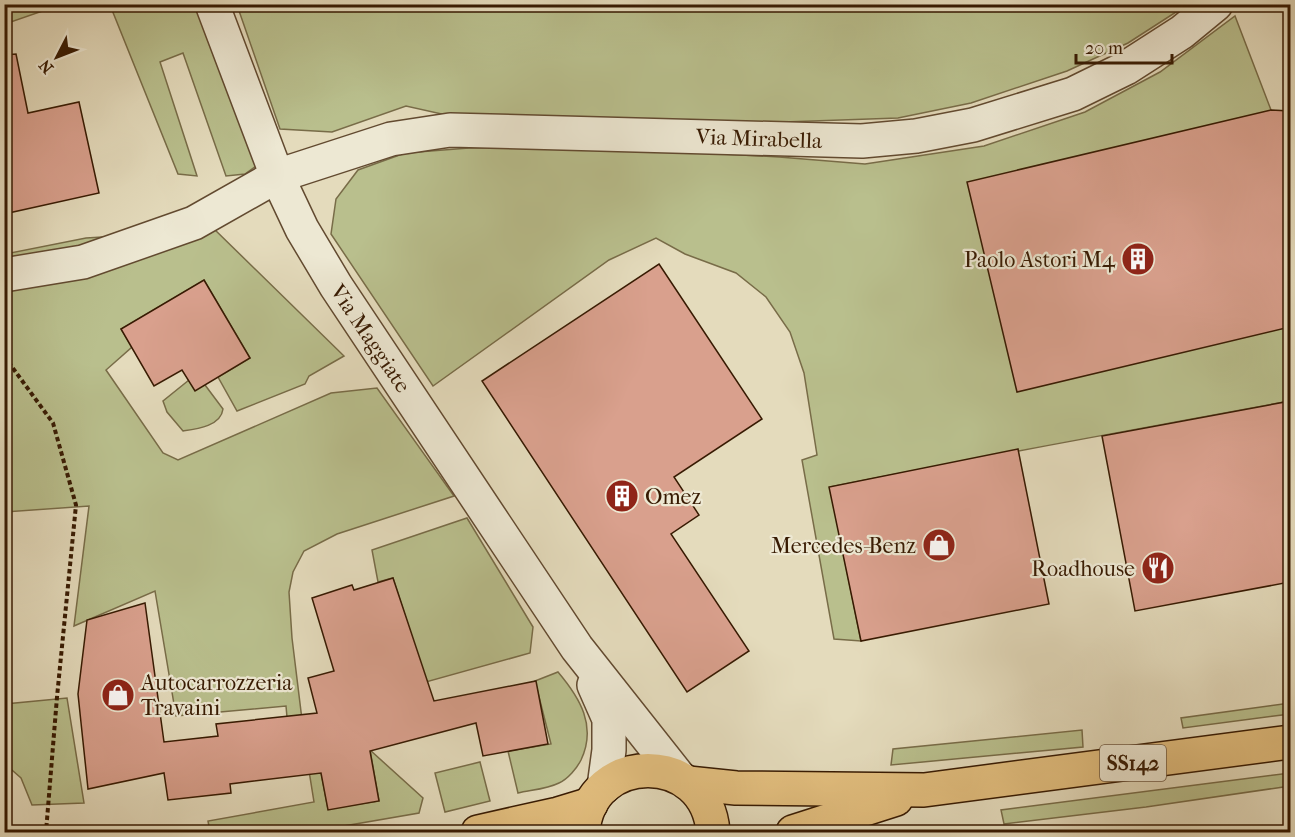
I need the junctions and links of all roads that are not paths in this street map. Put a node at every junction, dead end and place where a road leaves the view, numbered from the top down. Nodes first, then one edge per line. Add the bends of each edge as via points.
1 (212, 4) edge
2 (1216, 4) edge
3 (277, 176) junction
4 (4, 276) edge
5 (577, 648) junction
6 (1290, 742) edge
7 (683, 780) junction
8 (924, 790) junction
9 (592, 808) edge
10 (477, 832) edge
11 (713, 832) edge
12 (793, 832) edge

1 - 3 street, Via Maggiate
2 - 3 street, Via Mirabella via 1182,32 1126,68 1073,94 973,125 916,136 862,141 450,129 391,140
3 - 4 street, Via Mirabella via 194,223 83,262
3 - 5 street, Via Maggiate via 302,229 336,286
5 - 7 street, Via Maggiate
5 - 9 street, Via Maggiate via 609,719 609,750
6 - 8 main road, SS142
7 - 8 main road, SS142 via 736,788
7 - 9 main road, SS142 via 660,771 639,770 619,776
7 - 11 main road via 706,806
8 - 12 main road, SS142
9 - 10 main road, SS142

